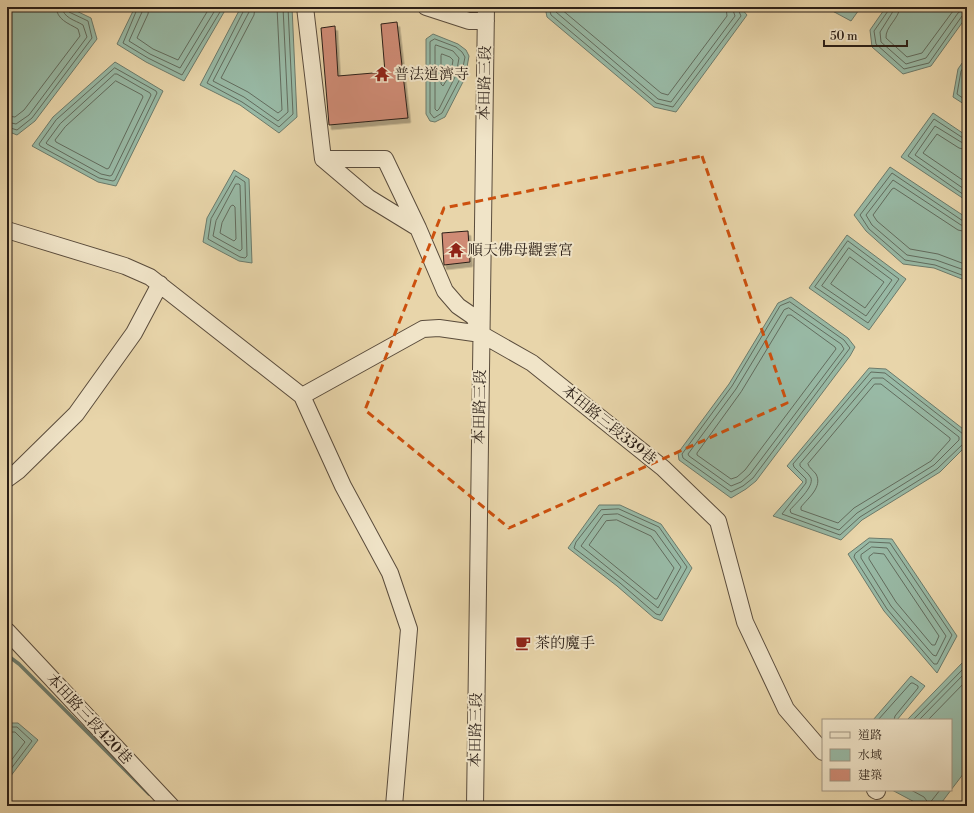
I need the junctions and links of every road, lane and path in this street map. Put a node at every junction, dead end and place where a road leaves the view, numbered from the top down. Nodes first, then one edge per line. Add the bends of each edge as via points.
1 (305, 7) edge
2 (426, 7) edge
3 (486, 14) edge
4 (323, 159) junction
5 (418, 228) junction
6 (7, 230) edge
7 (160, 284) junction
8 (481, 334) junction
9 (302, 396) junction
10 (7, 479) edge
11 (7, 631) edge
12 (822, 751) edge
13 (171, 806) edge
14 (394, 806) edge
15 (475, 806) edge

1 - 4 street
2 - 3 street via 469,21
3 - 8 street, 本田路三段
4 - 5 street via 369,198
4 - 5 street via 385,158
5 - 8 street via 445,291 458,306 474,317
6 - 7 street via 125,266
7 - 9 street
7 - 10 street via 134,333 76,414
8 - 9 street via 439,328 423,329
8 - 12 street, 本田路三段339巷 via 532,363 663,468 718,522 745,622 786,709
8 - 15 street, 本田路三段
9 - 14 street via 342,486 390,573 408,629
11 - 13 street, 本田路三段420巷

